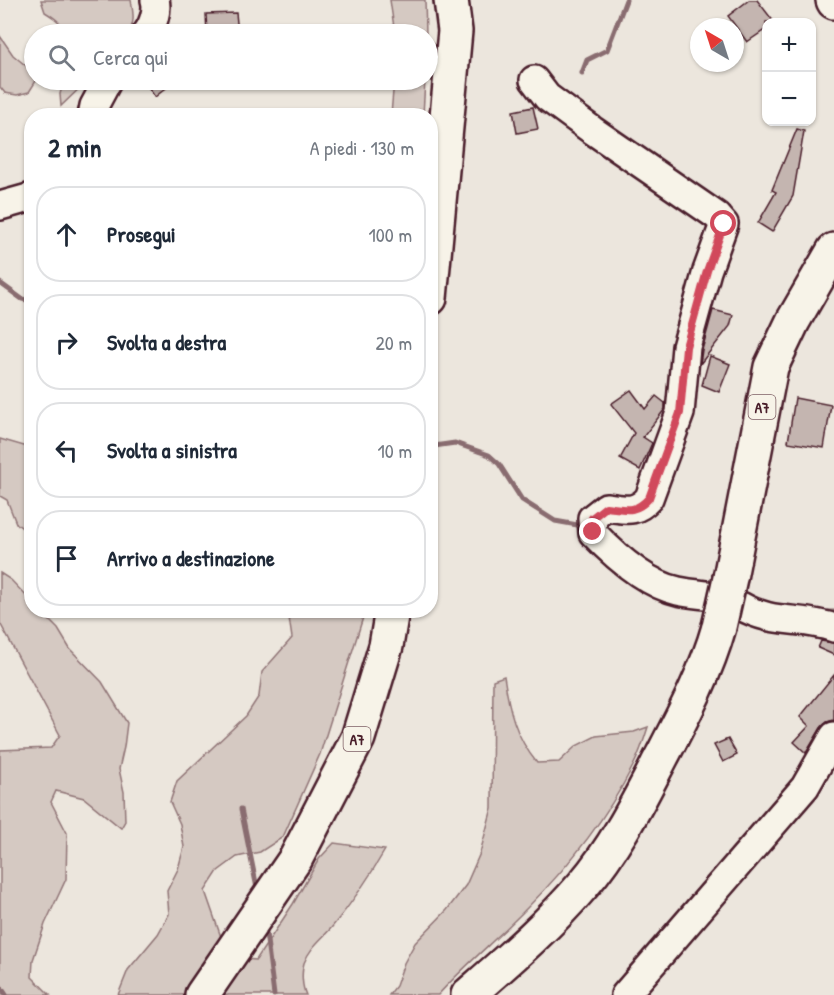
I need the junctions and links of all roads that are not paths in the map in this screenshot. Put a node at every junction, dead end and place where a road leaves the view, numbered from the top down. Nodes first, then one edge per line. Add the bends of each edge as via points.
1 (136, 0) edge
2 (155, 0) edge
3 (452, 0) edge
4 (139, 24) edge
5 (152, 24) edge
6 (534, 80) dead end
7 (103, 90) edge
8 (94, 108) edge
9 (24, 199) edge
10 (0, 206) edge
11 (438, 213) edge
12 (834, 250) edge
13 (724, 602) junction
14 (391, 618) edge
15 (834, 628) edge
16 (834, 736) edge
17 (202, 995) edge
18 (468, 995) edge
19 (625, 995) edge

1 - 4 street
2 - 5 street
3 - 11 highway via 455,32
6 - 13 street via 556,104 724,224 686,347 680,413 649,498 633,510 606,507 592,518 593,532 643,574 676,591
7 - 8 street
9 - 10 street
12 - 13 highway, A7 via 792,321 771,367
13 - 15 street via 767,618
13 - 18 highway, A7 via 710,660 603,859 556,915
14 - 17 highway, A7 via 387,646 358,738 296,858
16 - 19 street via 805,787

